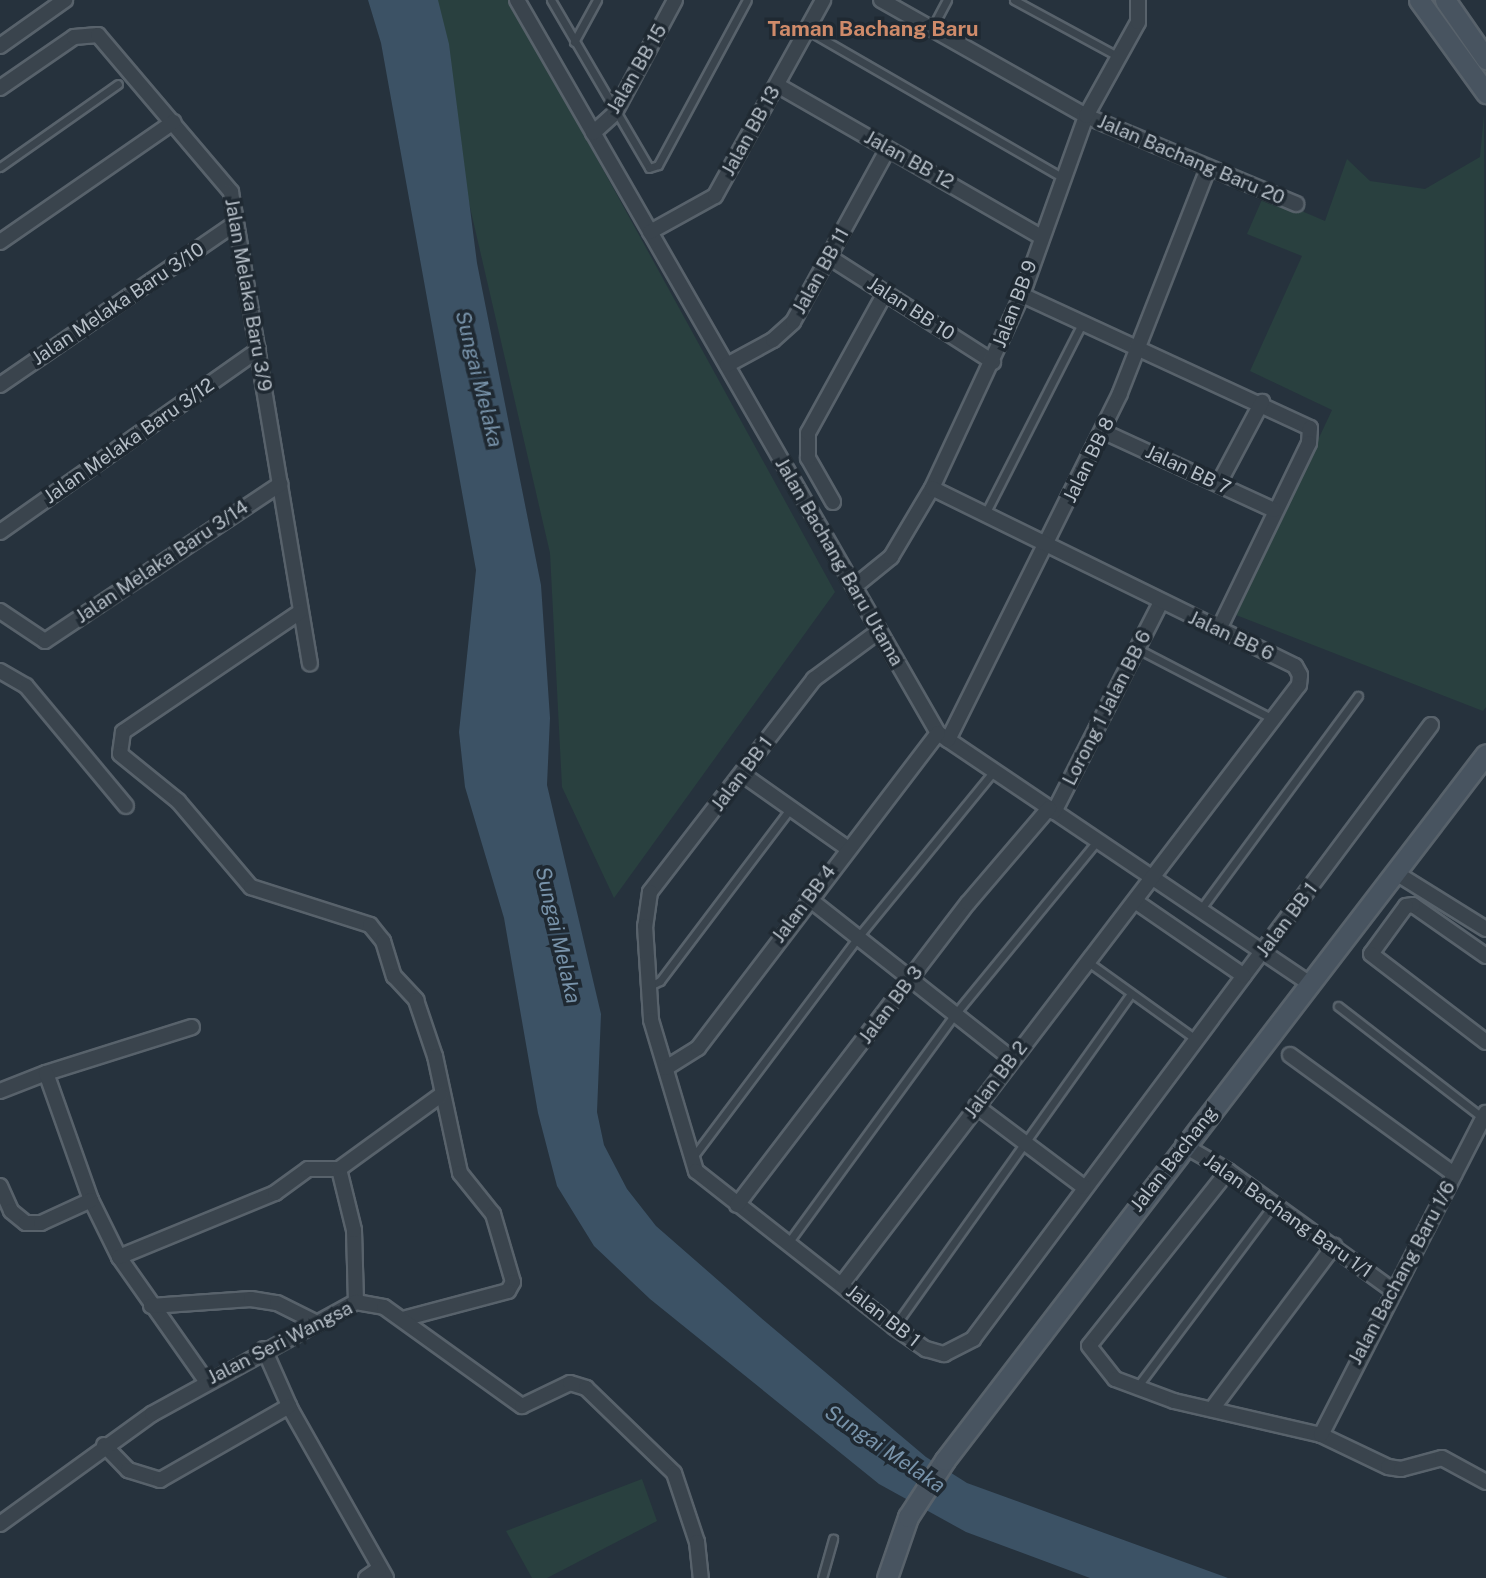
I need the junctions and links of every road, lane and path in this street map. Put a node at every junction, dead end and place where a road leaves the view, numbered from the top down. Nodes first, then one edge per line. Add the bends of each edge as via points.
1 (38, 0) edge
2 (65, 0) edge
3 (517, 0) edge
4 (551, 0) edge
5 (597, 0) edge
6 (675, 0) edge
7 (747, 0) edge
8 (823, 0) edge
9 (881, 0) edge
10 (947, 0) edge
11 (1014, 0) edge
12 (1138, 0) edge
13 (1419, 0) edge
14 (1445, 0) edge
15 (31, 24) junction
16 (932, 29) junction
17 (807, 30) junction
18 (574, 42) junction
19 (0, 46) edge
20 (1120, 57) junction
21 (1486, 58) edge
22 (118, 85) dead end
23 (777, 85) junction
24 (0, 88) edge
25 (1486, 93) edge
26 (614, 114) junction
27 (1086, 117) junction
28 (173, 122) junction
29 (593, 134) junction
30 (887, 150) junction
31 (0, 167) edge
32 (1208, 169) junction
33 (1063, 178) junction
34 (1296, 204) dead end
35 (236, 223) junction
36 (650, 232) junction
37 (1040, 236) junction
38 (0, 242) edge
39 (829, 257) junction
40 (885, 293) junction
41 (1022, 295) junction
42 (1083, 323) junction
43 (1141, 347) junction
44 (258, 350) junction
45 (993, 362) junction
46 (726, 365) junction
47 (0, 385) edge
48 (1262, 402) junction
49 (1102, 431) junction
50 (1219, 483) junction
51 (280, 484) junction
52 (932, 488) junction
53 (833, 502) dead end
54 (1274, 510) junction
55 (984, 516) junction
56 (0, 532) edge
57 (1046, 548) junction
58 (854, 587) junction
59 (1160, 604) junction
60 (0, 611) edge
61 (300, 612) junction
62 (1219, 629) junction
63 (879, 631) junction
64 (1138, 649) junction
65 (310, 663) dead end
66 (0, 671) edge
67 (1358, 696) dead end
68 (1273, 719) junction
69 (1431, 725) dead end
70 (943, 737) junction
71 (1486, 754) edge
72 (994, 771) junction
73 (742, 774) junction
74 (126, 806) dead end
75 (790, 808) junction
76 (1051, 810) junction
77 (1097, 841) junction
78 (847, 848) junction
79 (1396, 873) junction
80 (1153, 878) junction
81 (808, 898) junction
82 (1135, 901) junction
83 (1200, 910) junction
84 (1486, 929) edge
85 (858, 937) junction
86 (1263, 953) junction
87 (1486, 956) edge
88 (1087, 961) junction
89 (1244, 976) junction
90 (911, 978) junction
91 (1311, 985) junction
92 (649, 986) junction
93 (1129, 996) junction
94 (1338, 1006) dead end
95 (955, 1014) junction
96 (192, 1027) dead end
97 (1196, 1040) junction
98 (1486, 1042) edge
99 (1290, 1055) dead end
100 (1013, 1059) junction
101 (666, 1068) junction
102 (46, 1073) junction
103 (0, 1091) edge
104 (441, 1095) junction
105 (976, 1106) junction
106 (1485, 1116) edge
107 (1027, 1144) junction
108 (1183, 1146) junction
109 (691, 1160) junction
110 (339, 1170) junction
111 (1228, 1171) junction
112 (1454, 1174) junction
113 (0, 1186) edge
114 (1084, 1187) junction
115 (91, 1200) junction
116 (1275, 1203) junction
117 (737, 1205) junction
118 (788, 1243) junction
119 (1334, 1246) junction
120 (119, 1257) junction
121 (842, 1284) junction
122 (1391, 1289) junction
123 (356, 1302) junction
124 (151, 1306) junction
125 (403, 1319) junction
126 (315, 1322) junction
127 (894, 1327) junction
128 (264, 1349) junction
129 (206, 1381) junction
130 (1137, 1387) junction
131 (289, 1406) junction
132 (1212, 1409) junction
133 (1321, 1435) junction
134 (104, 1445) junction
135 (1486, 1482) edge
136 (0, 1524) edge
137 (833, 1539) dead end
138 (383, 1574) edge
139 (366, 1578) edge
140 (701, 1578) edge
141 (822, 1578) edge
142 (887, 1578) edge

1 - 15 street
2 - 15 street
3 - 29 street, Jalan Bachang Baru Utama
4 - 18 lane
5 - 18 lane
6 - 26 street, Jalan BB 15
7 - 26 lane via 657,165 646,166
8 - 17 street, Jalan BB 13
9 - 16 street, Jalan Bachang Baru 20
10 - 16 lane
11 - 20 lane
12 - 20 street, Jalan BB 9 via 1138,22
13 - 25 street
14 - 21 street
15 - 19 street
16 - 27 street, Jalan Bachang Baru 20
17 - 23 street, Jalan BB 13
17 - 33 lane
18 - 26 lane
20 - 27 street, Jalan BB 9
22 - 31 lane
23 - 30 street, Jalan BB 12
23 - 36 street, Jalan BB 13 via 715,196
24 - 28 street, Jalan Melaka Baru 3/9 via 62,43 88,33 108,41
26 - 29 street, Jalan BB 15
27 - 32 street, Jalan Bachang Baru 20
27 - 33 street, Jalan BB 9
28 - 35 street, Jalan Melaka Baru 3/9 via 224,180
28 - 38 street
29 - 36 street, Jalan Bachang Baru Utama
30 - 37 street, Jalan BB 12
30 - 39 street, Jalan BB 11
32 - 34 street, Jalan Bachang Baru 20
32 - 43 street, Jalan BB 8
33 - 37 street, Jalan BB 9
35 - 44 street, Jalan Melaka Baru 3/9
35 - 47 street, Jalan Melaka Baru 3/10
36 - 46 street, Jalan Bachang Baru Utama
37 - 41 street, Jalan BB 9
39 - 40 street, Jalan BB 10
39 - 46 street, Jalan BB 11 via 784,331
40 - 45 street, Jalan BB 10
40 - 53 street via 808,433 808,458
41 - 42 street
41 - 45 street, Jalan BB 9
42 - 43 street
42 - 55 lane
43 - 48 street
43 - 49 street, Jalan BB 8
44 - 51 street, Jalan Melaka Baru 3/9
44 - 56 street, Jalan Melaka Baru 3/12
45 - 52 street, Jalan BB 9
46 - 58 street, Jalan Bachang Baru Utama
48 - 50 street
48 - 54 street via 1306,422 1311,435
49 - 50 street, Jalan BB 7
49 - 57 street, Jalan BB 8
50 - 54 street, Jalan BB 7
51 - 60 street, Jalan Melaka Baru 3/14 via 45,641
51 - 61 street, Jalan Melaka Baru 3/9
52 - 55 street, Jalan BB 6
52 - 58 street, Jalan BB 9 via 891,557
54 - 62 street
55 - 57 street, Jalan BB 6
57 - 59 street, Jalan BB 6
57 - 70 street, Jalan BB 8
58 - 63 street, Jalan Bachang Baru Utama
59 - 62 street, Jalan BB 6
59 - 64 street, Lorong 1 Jalan BB 6
61 - 65 street, Jalan Melaka Baru 3/9
61 - 104 street via 123,732 120,754 177,801 251,887 358,919 379,932 394,976 424,1019
62 - 68 street, Jalan BB 6 via 1295,666 1299,685
63 - 70 street, Jalan Bachang Baru Utama
63 - 73 street, Jalan BB 1 via 814,679
64 - 68 lane
64 - 76 street, Lorong 1 Jalan BB 6
66 - 74 street via 26,686
67 - 83 lane
68 - 80 street, Jalan BB 6
69 - 86 street, Jalan BB 1
70 - 72 street, Jalan Bachang Baru Utama
70 - 78 street, Jalan BB 4
71 - 79 street, Jalan Bachang
72 - 76 street, Jalan Bachang Baru Utama
72 - 85 lane
73 - 75 street
73 - 92 street, Jalan BB 1 via 650,892 645,926
75 - 78 street
75 - 92 lane via 660,981
76 - 77 street, Jalan Bachang Baru Utama
76 - 90 street, Jalan BB 3
77 - 80 street, Jalan Bachang Baru Utama
77 - 95 lane
78 - 81 street, Jalan BB 4
79 - 84 street
79 - 91 street, Jalan Bachang
80 - 82 street, Jalan BB 2
80 - 83 street, Jalan Bachang Baru Utama
81 - 85 street
81 - 101 street, Jalan BB 4 via 698,1048
82 - 88 street, Jalan BB 2
82 - 89 street
83 - 86 street, Jalan Bachang Baru Utama
85 - 90 street
85 - 109 lane
86 - 89 street, Jalan BB 1
86 - 91 street, Jalan Bachang Baru Utama
87 - 98 street via 1413,905 1406,906 1371,954
88 - 93 lane
88 - 100 street, Jalan BB 2
89 - 97 street, Jalan BB 1
90 - 95 street
90 - 117 street, Jalan BB 3
91 - 108 street, Jalan Bachang
92 - 101 street, Jalan BB 1 via 651,1020
93 - 97 lane
93 - 107 lane
94 - 106 lane
95 - 100 street
95 - 118 lane
96 - 102 street
97 - 114 street, Jalan BB 1
99 - 112 street
100 - 105 street, Jalan BB 2
101 - 109 street, Jalan BB 1
102 - 103 street
102 - 115 street
104 - 110 street
104 - 125 street via 460,1173 493,1214 513,1282 508,1291
105 - 107 street
105 - 121 street, Jalan BB 2
106 - 112 street, Jalan Bachang Baru 1/6
107 - 114 street
107 - 127 lane
108 - 111 street, Jalan Bachang Baru 1/1
108 - 142 street, Jalan Bachang via 944,1460 908,1517
109 - 117 street, Jalan BB 1 via 705,1180
110 - 120 street via 308,1169 275,1193
110 - 123 street via 354,1230
111 - 116 street, Jalan Bachang Baru 1/1
111 - 130 street via 1089,1346 1115,1379
112 - 122 street, Jalan Bachang Baru 1/6
113 - 115 street via 11,1211 26,1223 41,1223
114 - 127 street, Jalan BB 1 via 960,1349 944,1354 926,1349
115 - 120 street
116 - 119 street, Jalan Bachang Baru 1/1
116 - 130 lane
117 - 118 street, Jalan BB 1
118 - 121 street, Jalan BB 1
119 - 122 street, Jalan Bachang Baru 1/1
119 - 132 street
120 - 124 street
121 - 127 street, Jalan BB 1
122 - 133 street, Jalan Bachang Baru 1/6
123 - 125 street, Jalan Seri Wangsa via 384,1307
123 - 126 street, Jalan Seri Wangsa
124 - 126 street via 251,1299 277,1303
124 - 129 street
125 - 140 street, Jalan Seri Wangsa via 522,1406 570,1383 586,1388 674,1473 697,1542
126 - 128 street, Jalan Seri Wangsa
128 - 129 street, Jalan Seri Wangsa
128 - 131 street
129 - 134 street, Jalan Seri Wangsa
130 - 132 street
131 - 134 street via 160,1480 128,1470
131 - 138 street
132 - 133 street
133 - 135 street via 1388,1467 1401,1469 1442,1458
134 - 136 street, Jalan Seri Wangsa
137 - 141 lane
138 - 139 street

